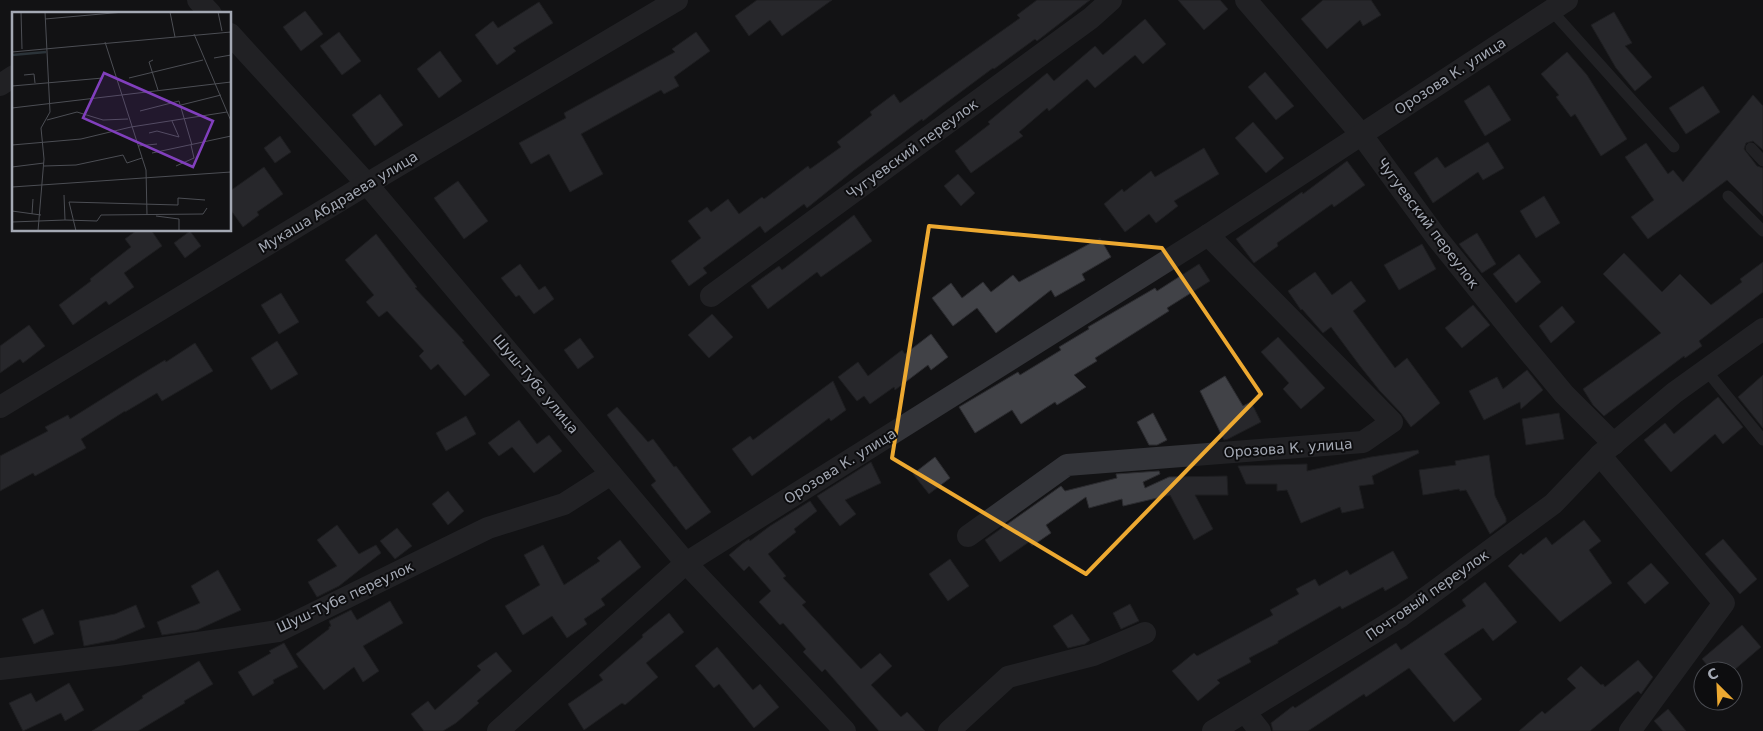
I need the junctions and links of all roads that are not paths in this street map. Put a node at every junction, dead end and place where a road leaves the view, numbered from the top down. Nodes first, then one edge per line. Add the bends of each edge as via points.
1 (198, 0) edge
2 (677, 0) edge
3 (1111, 0) edge
4 (1246, 0) edge
5 (1560, 5) edge
6 (209, 12) edge
7 (231, 35) edge
8 (12, 77) edge
9 (0, 85) edge
10 (1361, 134) junction
11 (1674, 147) dead end
12 (1751, 148) dead end
13 (1763, 161) edge
14 (367, 184) junction
15 (1728, 196) dead end
16 (1763, 231) edge
17 (1208, 235) junction
18 (712, 296) dead end
19 (1763, 329) edge
20 (1706, 370) junction
21 (0, 407) edge
22 (1763, 440) edge
23 (1607, 449) junction
24 (611, 474) junction
25 (968, 536) dead end
26 (686, 563) junction
27 (1145, 633) dead end
28 (0, 669) edge
29 (1244, 712) junction
30 (498, 731) edge
31 (845, 731) edge
32 (949, 731) edge
33 (1213, 731) edge
34 (1260, 731) edge
35 (1630, 731) edge

1 - 6 street
2 - 14 street, Мукаша Абдраева улица
3 - 18 street, Чугуевский переулок via 1091,18
4 - 10 street, Чугуевский переулок
5 - 10 street, Орозова К. улица
5 - 11 lane
7 - 14 street, Шуш-Тубе улица
8 - 9 street
10 - 17 street, Орозова К. улица
10 - 23 street, Чугуевский переулок via 1437,238
12 - 13 lane
14 - 21 street, Мукаша Абдраева улица
14 - 24 street, Шуш-Тубе улица
15 - 16 lane
17 - 25 street, Орозова К. улица via 1392,422 1363,442 1067,465
17 - 26 street, Орозова К. улица
19 - 20 street, Почтовый переулок
20 - 22 lane
20 - 23 street, Почтовый переулок
23 - 29 street, Почтовый переулок via 1553,504 1409,610
23 - 35 street via 1724,603
24 - 26 street, Шуш-Тубе улица
24 - 28 street, Шуш-Тубе переулок via 564,504 488,528 278,631
26 - 30 street, Орозова К. улица
26 - 31 street, Шуш-Тубе улица
27 - 32 street via 1093,655 1008,677
29 - 33 street, Почтовый переулок
29 - 34 street

